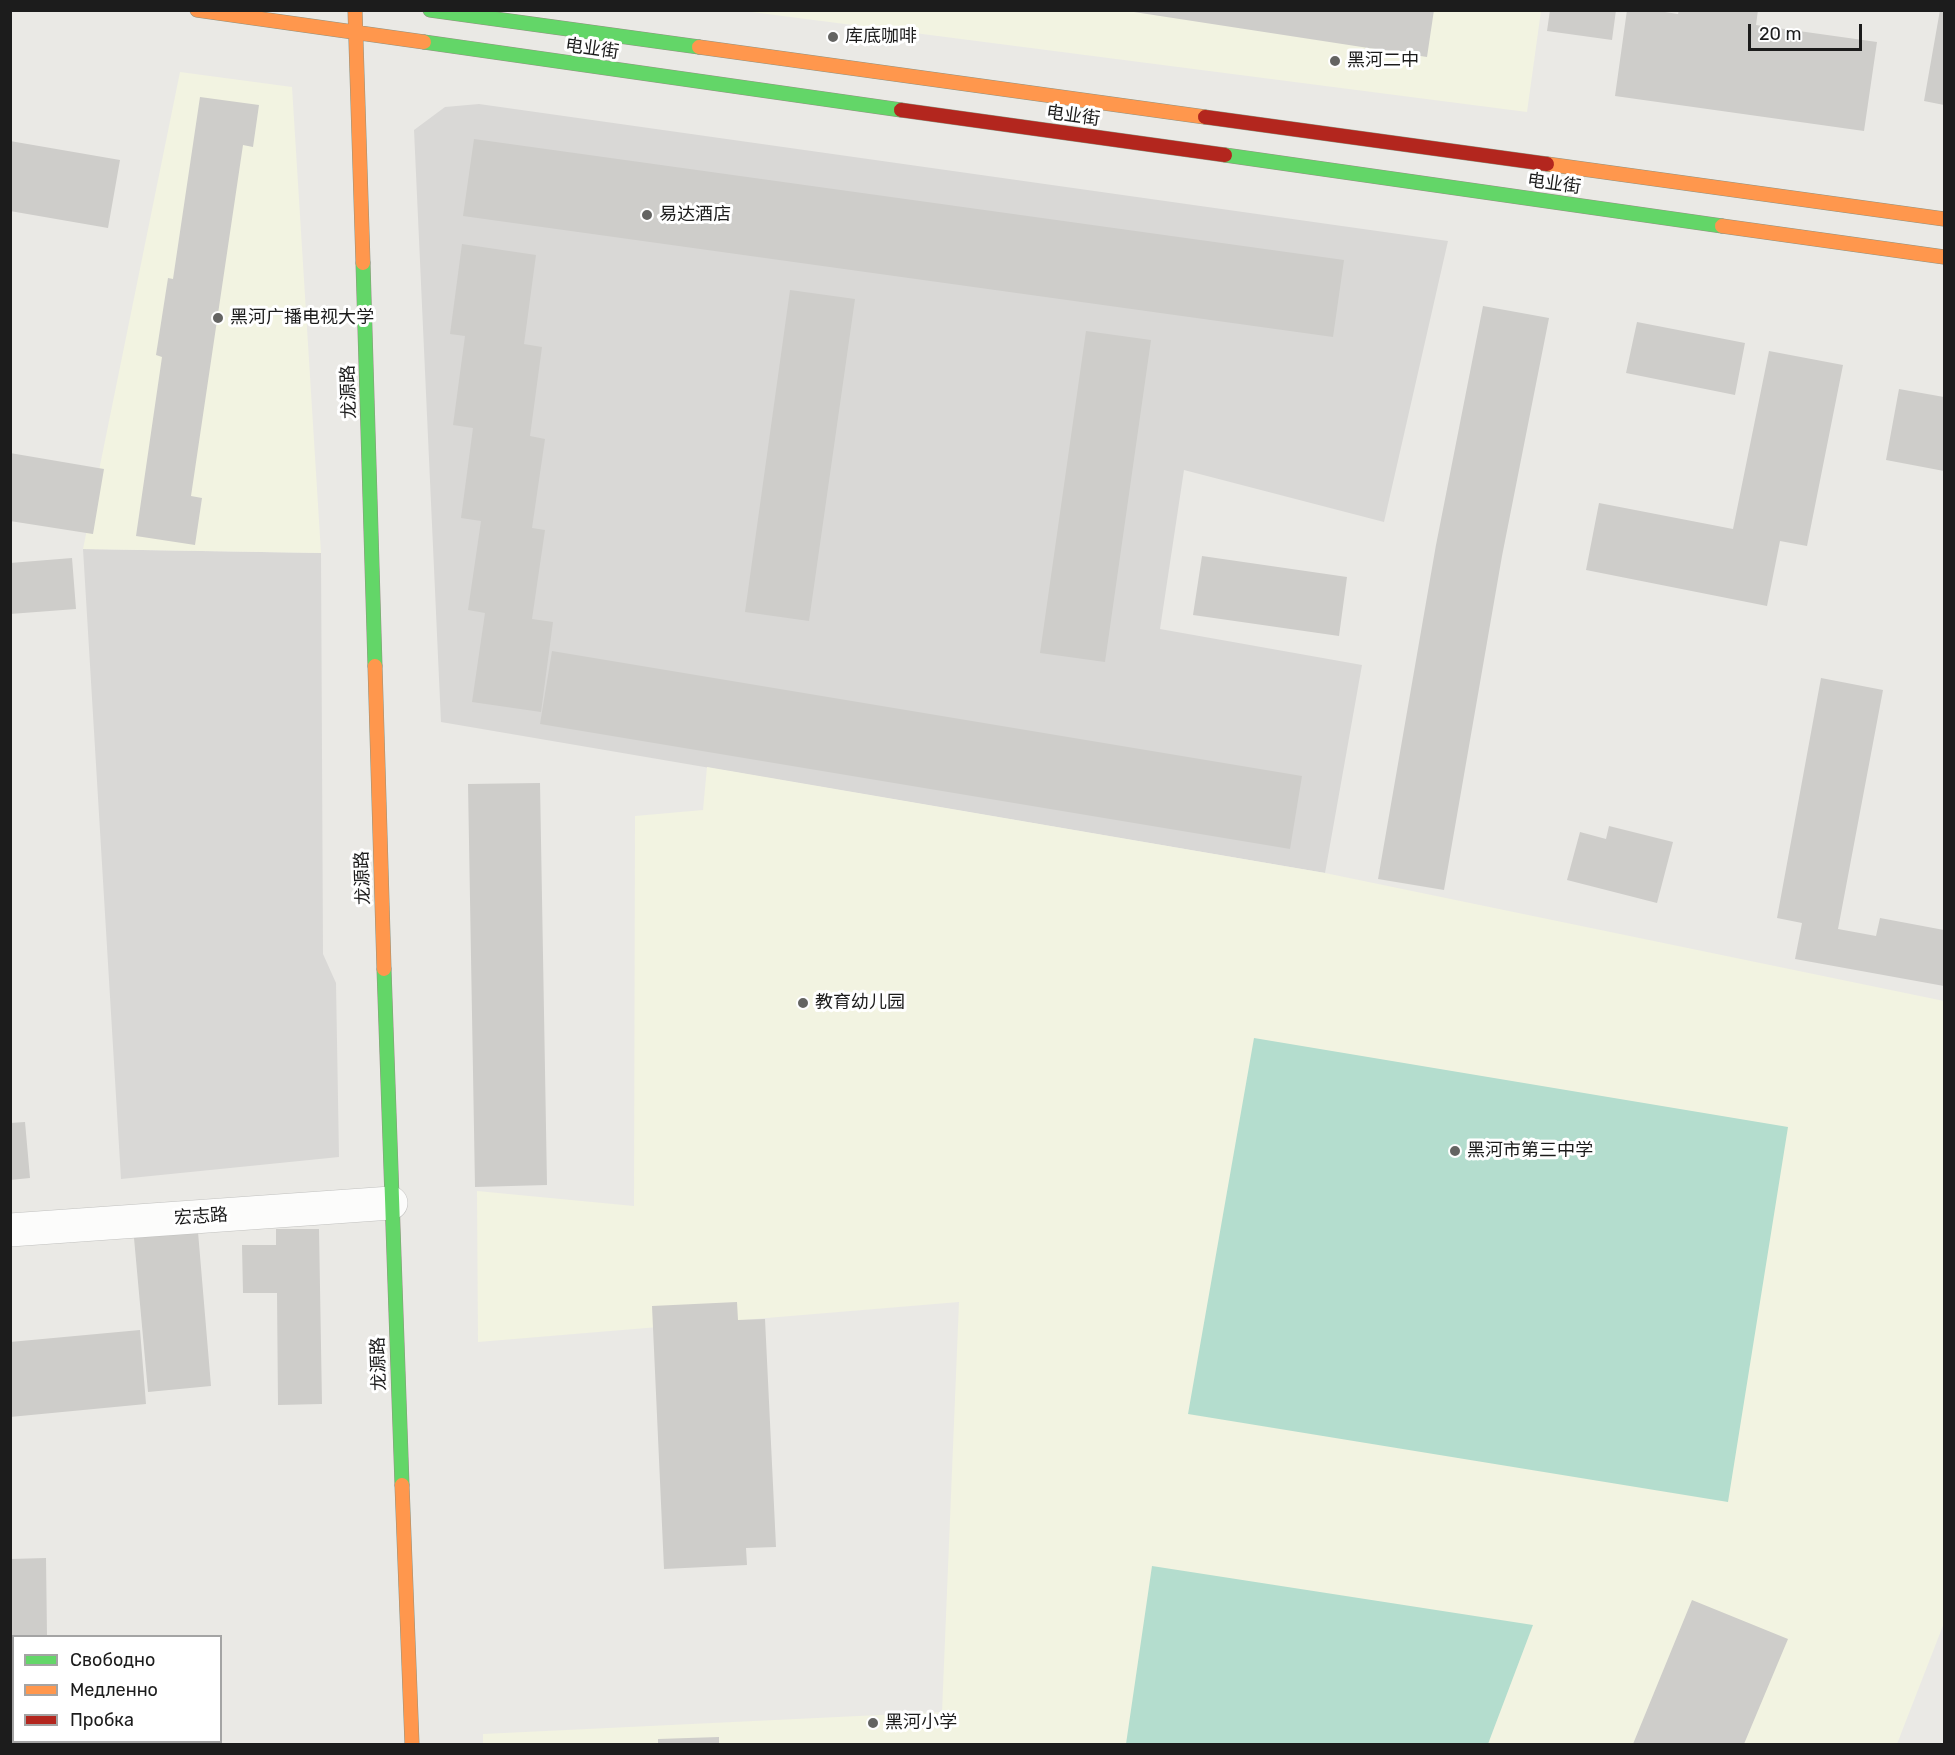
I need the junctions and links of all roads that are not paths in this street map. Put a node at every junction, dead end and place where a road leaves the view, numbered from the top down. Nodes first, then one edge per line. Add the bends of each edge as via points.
1 (197, 10) edge
2 (355, 10) edge
3 (430, 10) edge
4 (357, 34) junction
5 (1944, 219) edge
6 (1944, 257) edge
7 (391, 1203) junction
8 (10, 1230) edge
9 (412, 1744) edge

1 - 4 street, 电业街
2 - 4 street, 龙源路
3 - 5 street, 电业街
4 - 6 street, 电业街
4 - 7 street, 龙源路
7 - 8 street, 宏志路
7 - 9 street, 龙源路

